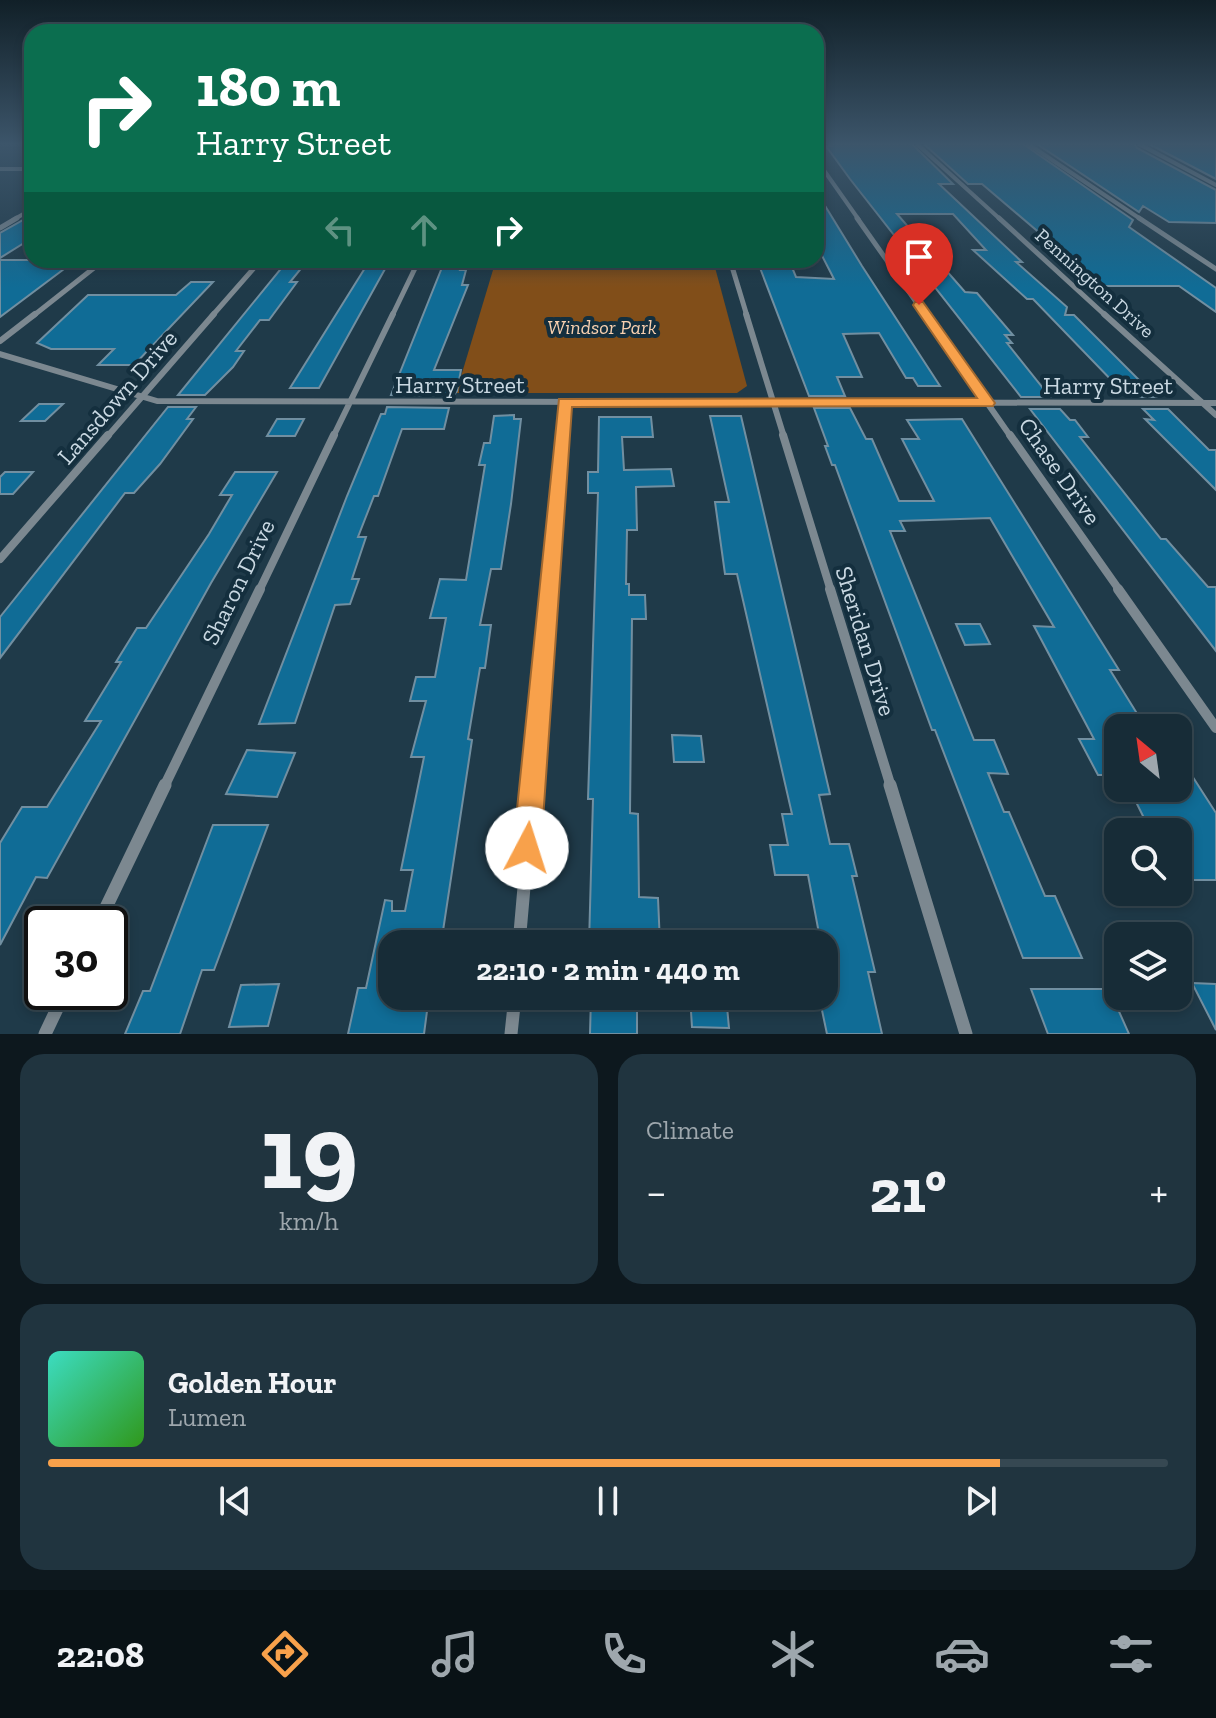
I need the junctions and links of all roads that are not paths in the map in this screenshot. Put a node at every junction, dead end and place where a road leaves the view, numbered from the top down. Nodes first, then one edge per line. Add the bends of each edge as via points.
1 (839, 192) edge
2 (970, 192) edge
3 (1101, 192) edge
4 (24, 214) edge
5 (0, 228) edge
6 (94, 268) edge
7 (254, 268) edge
8 (415, 268) edge
9 (732, 268) edge
10 (1216, 269) edge
11 (0, 341) edge
12 (0, 354) edge
13 (140, 397) junction
14 (349, 402) junction
15 (565, 402) junction
16 (772, 402) junction
17 (988, 403) junction
18 (1203, 403) junction
19 (1216, 403) edge
20 (1216, 415) edge
21 (0, 559) edge
22 (1216, 728) edge
23 (107, 906) edge
24 (520, 930) edge
25 (56, 1010) edge
26 (514, 1010) edge
27 (45, 1034) edge
28 (511, 1034) edge
29 (966, 1034) edge

1 - 17 street, Chase Drive
2 - 18 street, Pennington Drive
3 - 10 street
4 - 5 street
6 - 11 street
7 - 13 street, Lansdown Drive
8 - 14 street, Sharon Drive
9 - 16 street, Sheridan Drive
12 - 13 street, Harry Street
13 - 14 street, Harry Street via 180,402
13 - 21 street, Lansdown Drive
14 - 15 street, Harry Street
14 - 23 street, Sharon Drive
15 - 16 street, Harry Street
15 - 24 street
16 - 17 street, Harry Street
16 - 29 street, Sheridan Drive
17 - 18 street, Harry Street
17 - 22 street, Chase Drive
18 - 19 street, Harry Street
18 - 20 street, Pennington Drive
25 - 27 street
26 - 28 street

